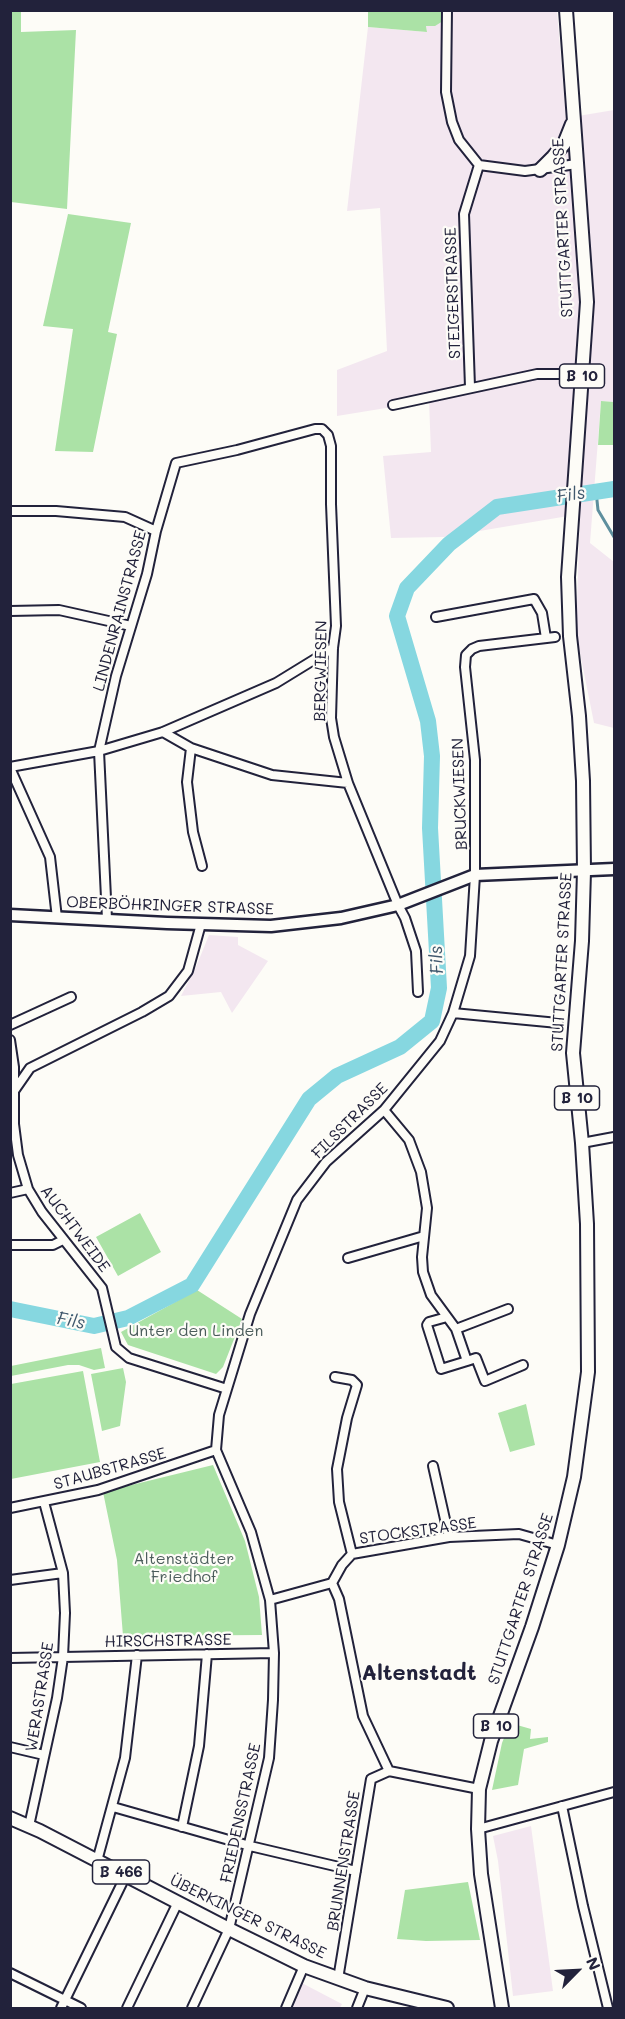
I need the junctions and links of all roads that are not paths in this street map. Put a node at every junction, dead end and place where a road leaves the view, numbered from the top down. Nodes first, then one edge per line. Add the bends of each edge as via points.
1 (447, 10) edge
2 (567, 10) edge
3 (573, 120) junction
4 (577, 164) junction
5 (479, 165) junction
6 (540, 170) junction
7 (583, 374) junction
8 (470, 387) junction
9 (393, 405) dead end
10 (322, 429) joint
11 (10, 511) edge
12 (156, 531) junction
13 (10, 611) edge
14 (436, 616) dead end
15 (130, 626) junction
16 (555, 637) dead end
17 (546, 638) junction
18 (333, 648) junction
19 (164, 732) junction
20 (190, 748) junction
21 (99, 751) junction
22 (10, 768) edge
23 (348, 783) junction
24 (202, 866) dead end
25 (615, 869) edge
26 (584, 871) junction
27 (475, 875) junction
28 (398, 905) junction
29 (10, 915) edge
30 (57, 918) junction
31 (106, 919) junction
32 (201, 924) junction
33 (418, 992) dead end
34 (71, 998) dead end
35 (453, 1013) junction
36 (558, 1023) dead end
37 (10, 1025) edge
38 (10, 1040) edge
39 (12, 1091) edge
40 (384, 1110) junction
41 (615, 1137) edge
42 (582, 1143) junction
43 (28, 1189) junction
44 (10, 1193) edge
45 (424, 1236) junction
46 (63, 1240) junction
47 (10, 1245) edge
48 (348, 1258) dead end
49 (507, 1310) dead end
50 (447, 1317) junction
51 (456, 1329) junction
52 (467, 1361) junction
53 (523, 1365) dead end
54 (335, 1377) dead end
55 (227, 1389) junction
56 (216, 1450) junction
57 (433, 1466) dead end
58 (44, 1502) junction
59 (10, 1508) edge
60 (449, 1537) junction
61 (558, 1545) junction
62 (352, 1554) junction
63 (63, 1573) junction
64 (10, 1580) edge
65 (332, 1582) junction
66 (270, 1600) junction
67 (274, 1653) junction
68 (207, 1654) junction
69 (137, 1655) junction
70 (63, 1657) junction
71 (10, 1658) edge
72 (10, 1747) edge
73 (44, 1755) junction
74 (389, 1772) junction
75 (479, 1789) junction
76 (615, 1792) edge
77 (562, 1806) junction
78 (113, 1807) junction
79 (17, 1824) edge
80 (182, 1827) junction
81 (478, 1829) junction
82 (250, 1846) junction
83 (98, 1861) junction
84 (356, 1872) junction
85 (126, 1875) junction
86 (178, 1902) junction
87 (229, 1929) junction
88 (304, 1966) junction
89 (10, 1973) edge
90 (338, 1979) junction
91 (365, 1988) junction
92 (64, 2000) junction
93 (414, 2005) edge
94 (61, 2008) edge
95 (81, 2008) edge
96 (127, 2008) edge
97 (192, 2008) edge
98 (286, 2008) edge
99 (357, 2008) edge
100 (447, 2008) edge
101 (502, 2008) edge
102 (608, 2008) edge

1 - 5 street via 447,92 452,122 459,140
2 - 3 main road, STUTTGARTER STRASSE / B 10
3 - 4 main road, STUTTGARTER STRASSE / B 10
3 - 6 main road via 564,144
4 - 6 street
4 - 7 main road, STUTTGARTER STRASSE / B 10 via 587,302
5 - 6 street
5 - 8 street, STEIGERSTRASSE via 464,214
7 - 8 street via 537,374
7 - 26 main road, STUTTGARTER STRASSE / B 10 via 568,607 581,748
8 - 9 street
10 - 12 street, LINDENRAINSTRASSE via 176,463
10 - 18 street, BERGWIESEN via 331,446 336,626
11 - 12 street via 125,517
12 - 15 street, LINDENRAINSTRASSE
13 - 15 street via 59,610
14 - 17 street via 534,599 542,613
15 - 21 street, LINDENRAINSTRASSE
16 - 17 street, BRUCKWIESEN
17 - 27 street, BRUCKWIESEN via 479,646 466,656 475,760
18 - 19 street via 276,683
18 - 23 street, BERGWIESEN via 331,718
19 - 20 street
19 - 21 street
20 - 23 street via 272,775
20 - 24 street via 187,782
21 - 22 street
21 - 31 street, LINDENRAINSTRASSE
22 - 30 street via 50,857
23 - 28 street, BERGWIESEN
25 - 26 street, OBERBÖHRINGER STRASSE
26 - 27 street, OBERBÖHRINGER STRASSE
26 - 42 main road, STUTTGARTER STRASSE / B 10 via 573,1053
27 - 28 street, OBERBÖHRINGER STRASSE
27 - 35 street, BRUCKWIESEN via 470,956
28 - 32 street, OBERBÖHRINGER STRASSE via 341,918 271,926
28 - 33 street via 416,951
29 - 30 street, OBERBÖHRINGER STRASSE
30 - 31 street, OBERBÖHRINGER STRASSE
31 - 32 street, OBERBÖHRINGER STRASSE
32 - 39 street via 188,971 170,996 30,1068
34 - 37 street
35 - 36 street
35 - 40 street, FILSSTRASSE via 440,1041
38 - 39 street, AUCHTWEIDE
39 - 43 street, AUCHTWEIDE via 18,1155
40 - 45 street via 409,1140 421,1172 427,1208
40 - 55 street, FILSSTRASSE via 326,1162 297,1200 250,1314
41 - 42 street
42 - 61 main road, STUTTGARTER STRASSE / B 10 via 588,1249 588,1372 574,1476
43 - 44 street
43 - 46 street, AUCHTWEIDE
45 - 48 street
45 - 50 street via 423,1272 431,1295
46 - 47 street via 53,1245
46 - 55 street, AUCHTWEIDE via 102,1288 116,1347 129,1358
49 - 51 street
50 - 51 street
50 - 52 street via 427,1325 441,1369
51 - 52 street
52 - 53 street via 476,1358 485,1381
54 - 62 street via 357,1385 337,1469 339,1502
55 - 56 street, FRIEDENSSTRASSE via 218,1421
56 - 58 street, STAUBSTRASSE via 98,1490
56 - 66 street, FRIEDENSSTRASSE via 251,1532
57 - 60 street
58 - 59 street, STAUBSTRASSE
58 - 63 street, WERASTRASSE
60 - 61 street, STOCKSTRASSE via 519,1534
60 - 62 street, STOCKSTRASSE
61 - 75 main road, STUTTGARTER STRASSE / B 10 via 491,1741
62 - 65 street, STOCKSTRASSE
63 - 64 street
63 - 70 street, WERASTRASSE
65 - 66 street
65 - 74 street via 363,1716
66 - 67 street, FRIEDENSSTRASSE
67 - 68 street, HIRSCHSTRASSE
67 - 82 street, FRIEDENSSTRASSE via 269,1758
68 - 69 street, HIRSCHSTRASSE
68 - 80 street via 199,1746
69 - 70 street, HIRSCHSTRASSE
69 - 78 street via 126,1748
70 - 71 street, HIRSCHSTRASSE
70 - 73 street, WERASTRASSE
72 - 73 street
73 - 79 street, WERASTRASSE
74 - 75 street
74 - 84 street, BRUNNENSTRASSE via 371,1779
75 - 81 main road, STUTTGARTER STRASSE / B 10
76 - 77 street
77 - 81 street
77 - 102 street
78 - 80 street
78 - 83 street
79 - 83 main road, ÜBERKINGER STRASSE / B 466
80 - 82 street
81 - 101 main road, STUTTGARTER STRASSE / B 10 via 481,1874
82 - 84 street
82 - 87 street, FRIEDENSSTRASSE
83 - 85 main road, ÜBERKINGER STRASSE / B 466
84 - 90 street, BRUNNENSTRASSE
85 - 86 main road, ÜBERKINGER STRASSE / B 466
85 - 92 street
86 - 87 main road, ÜBERKINGER STRASSE / B 466
86 - 96 street
87 - 88 main road, ÜBERKINGER STRASSE / B 466
87 - 97 street, FRIEDENSSTRASSE
88 - 90 main road, ÜBERKINGER STRASSE / B 466
88 - 98 street
89 - 92 street
90 - 91 main road, ÜBERKINGER STRASSE / B 466
91 - 93 main road, ÜBERKINGER STRASSE / B 466
91 - 99 street
92 - 94 street
92 - 95 street
93 - 100 main road, ÜBERKINGER STRASSE / B 466

